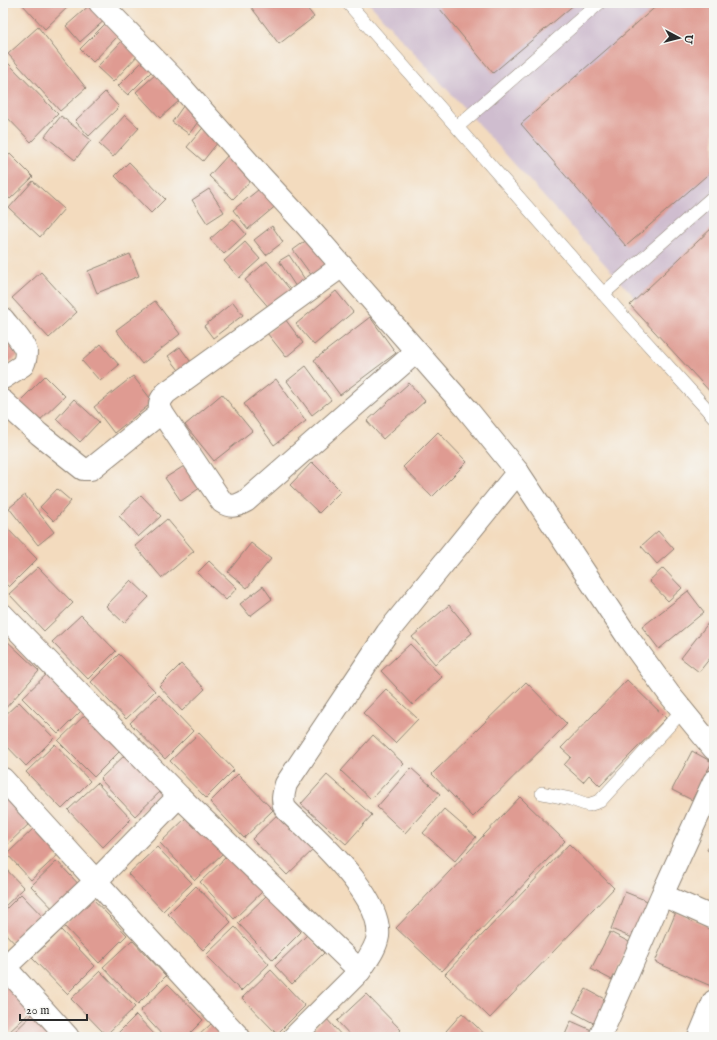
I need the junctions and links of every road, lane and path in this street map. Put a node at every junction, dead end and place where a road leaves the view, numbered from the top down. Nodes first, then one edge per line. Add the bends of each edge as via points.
1 (100, 3) edge
2 (348, 3) edge
3 (599, 3) edge
4 (457, 127) junction
5 (714, 196) edge
6 (342, 266) junction
7 (603, 294) junction
8 (3, 319) edge
9 (416, 352) junction
10 (3, 378) edge
11 (6, 408) edge
12 (162, 412) junction
13 (714, 417) edge
14 (518, 472) junction
15 (3, 615) edge
16 (683, 710) junction
17 (714, 749) edge
18 (3, 779) edge
19 (714, 781) edge
20 (542, 793) dead end
21 (179, 796) junction
22 (96, 881) junction
23 (662, 895) junction
24 (714, 918) edge
25 (4, 967) edge
26 (360, 971) junction
27 (714, 1001) edge
28 (68, 1037) edge
29 (239, 1037) edge
30 (294, 1037) edge
31 (600, 1037) edge
32 (699, 1037) edge

1 - 6 street via 176,81
2 - 4 lane
3 - 4 lane
4 - 7 lane
5 - 7 lane
6 - 9 street
6 - 12 street via 166,393 159,405
7 - 13 lane
8 - 10 street via 22,344 26,357 23,365
9 - 12 street via 258,492 238,505 231,506 222,502
9 - 14 street
11 - 12 street via 83,469 91,468
14 - 16 street via 629,639
14 - 26 street via 387,633 286,784 283,795 285,808 350,874 378,924 372,952
15 - 21 street
16 - 17 street
16 - 20 lane via 600,801 588,805
18 - 22 street
19 - 23 street
21 - 22 street
21 - 26 street
22 - 25 street
22 - 29 street
23 - 24 street
23 - 31 street
25 - 28 street
26 - 30 street
27 - 32 street

